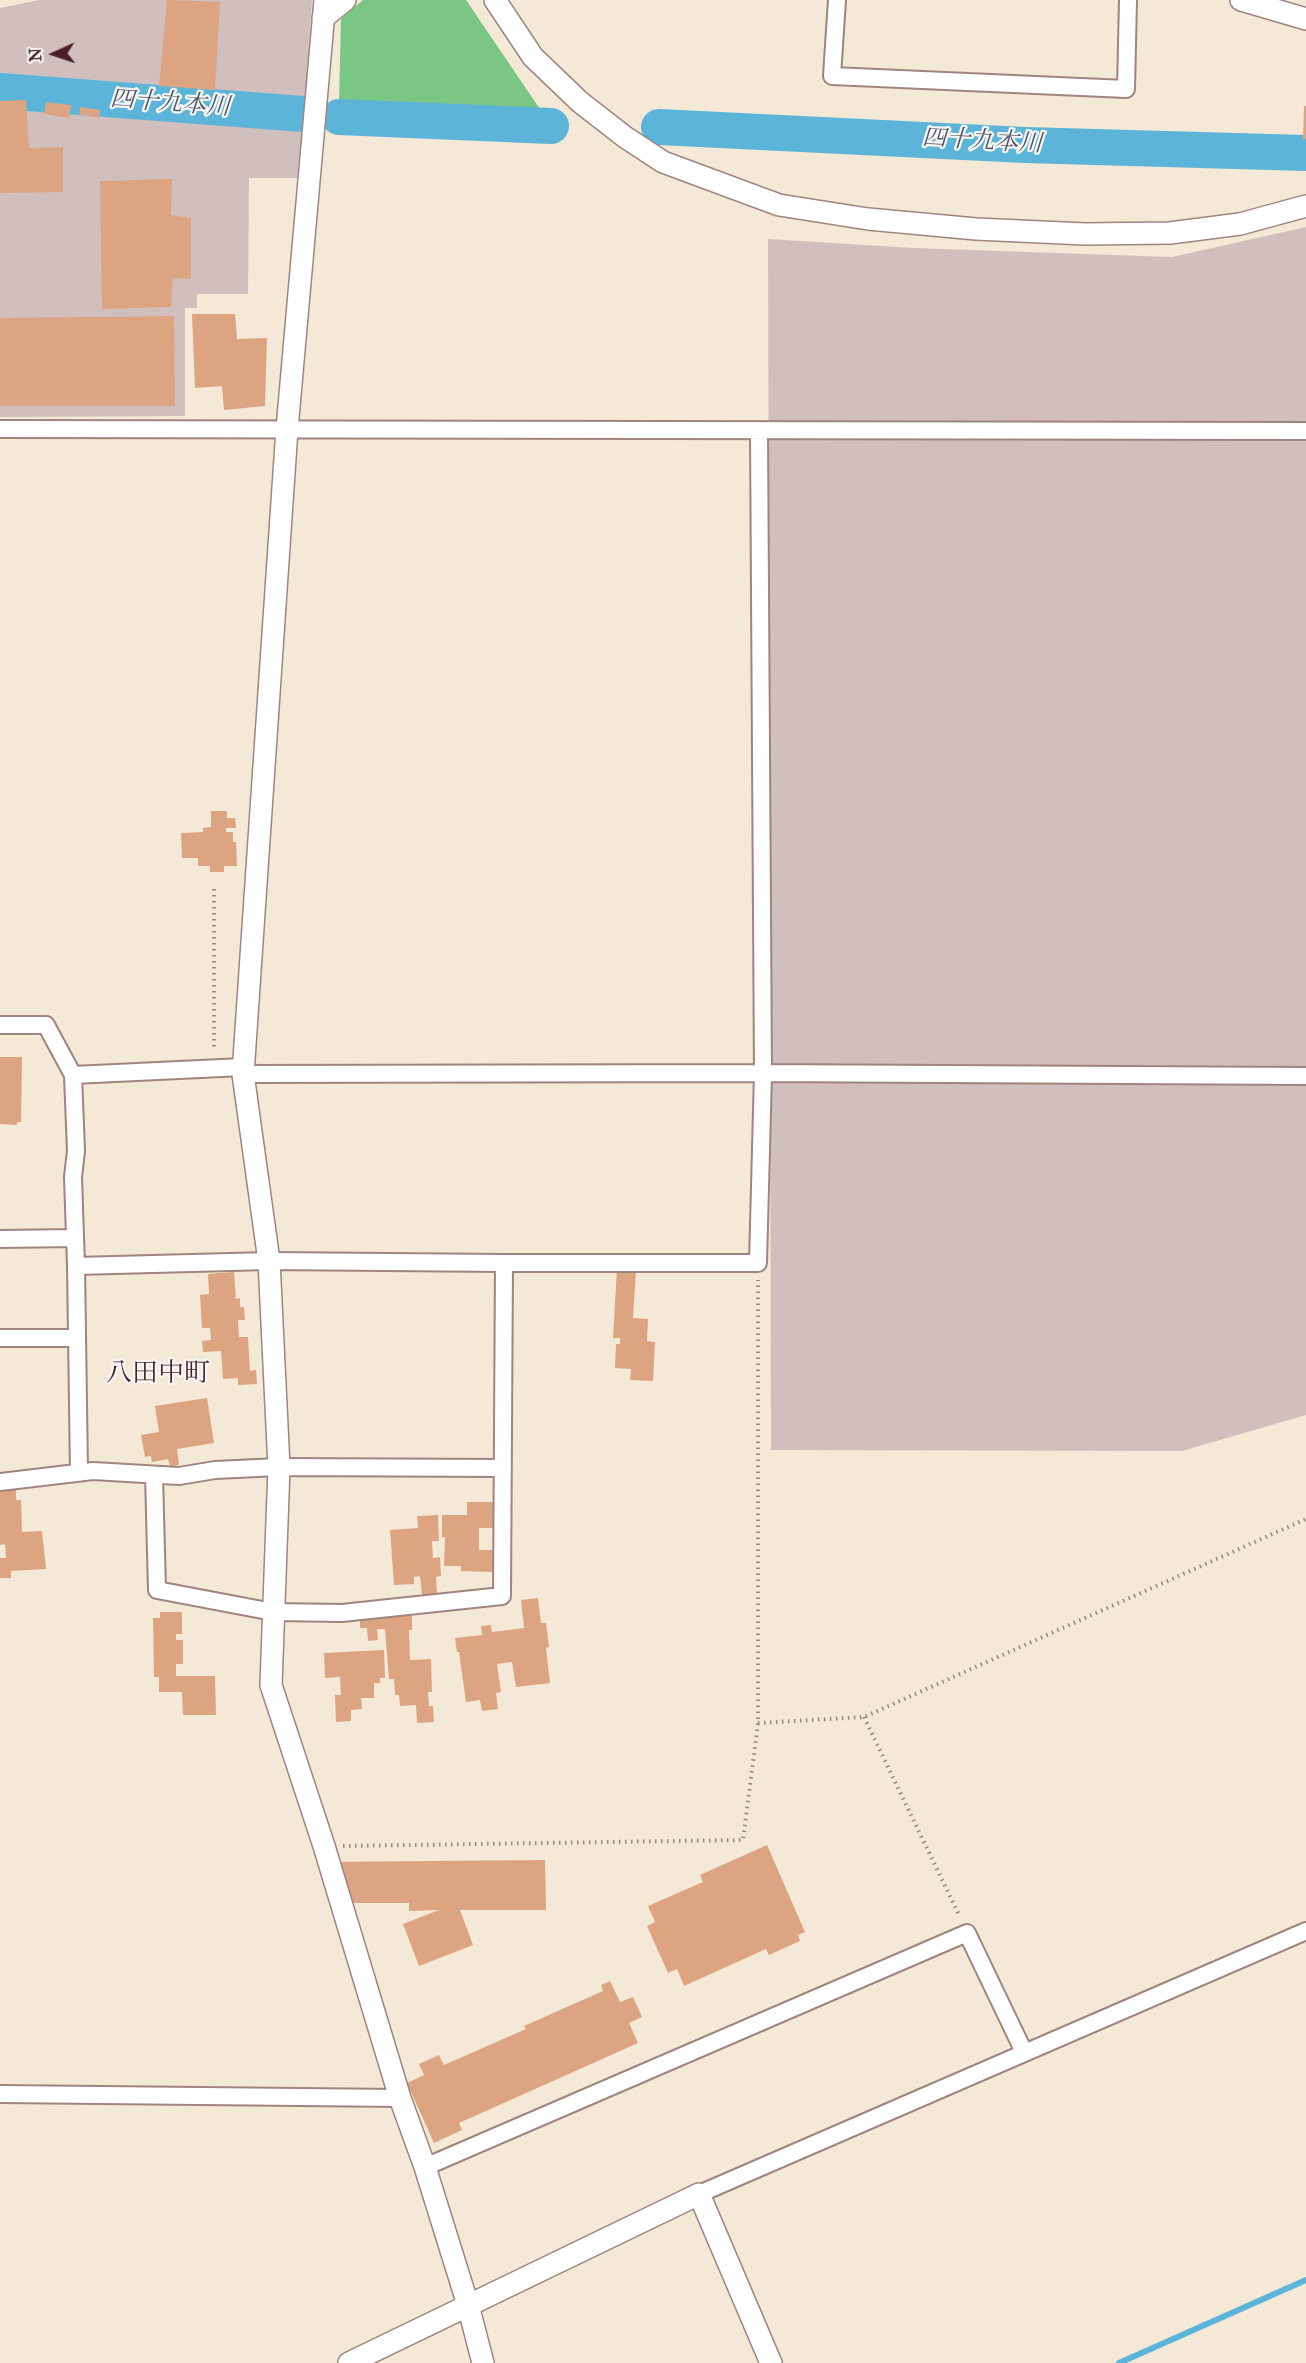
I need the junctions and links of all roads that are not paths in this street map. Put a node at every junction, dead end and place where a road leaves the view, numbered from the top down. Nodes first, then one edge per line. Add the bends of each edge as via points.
1 (345, 0) edge
2 (495, 0) edge
3 (837, 0) edge
4 (1128, 0) edge
5 (1241, 0) edge
6 (324, 9) edge
7 (1306, 19) edge
8 (1306, 206) edge
9 (0, 429) edge
10 (287, 429) junction
11 (759, 430) junction
12 (1306, 431) edge
13 (0, 1025) edge
14 (243, 1071) junction
15 (764, 1073) junction
16 (73, 1075) junction
17 (1306, 1076) edge
18 (75, 1238) junction
19 (0, 1239) edge
20 (269, 1261) junction
21 (504, 1263) junction
22 (76, 1266) junction
23 (0, 1338) edge
24 (77, 1338) junction
25 (279, 1467) junction
26 (503, 1468) junction
27 (79, 1472) junction
28 (154, 1475) junction
29 (0, 1482) edge
30 (273, 1612) junction
31 (1306, 1931) edge
32 (1024, 2052) junction
33 (0, 2094) edge
34 (400, 2098) junction
35 (425, 2167) junction
36 (699, 2194) junction
37 (468, 2305) junction
38 (349, 2363) edge
39 (483, 2363) edge
40 (771, 2363) edge

1 - 6 street
2 - 8 street via 533,57 624,137 663,162 778,205 868,219 1085,234 1170,232 1240,224
3 - 4 street via 832,76 1126,89
5 - 7 street
6 - 10 street
9 - 10 street
10 - 11 street
10 - 14 street
11 - 12 street
11 - 15 street
13 - 16 street via 46,1025
14 - 15 street
14 - 16 street via 214,1068
14 - 20 street
15 - 17 street
15 - 21 street via 758,1263
16 - 18 street
18 - 19 street
18 - 22 street
20 - 21 street
20 - 22 street
20 - 25 street
21 - 26 street
22 - 24 street
23 - 24 street
24 - 27 street
25 - 26 street
25 - 28 street
25 - 30 street
26 - 30 street via 502,1596 342,1612
27 - 28 street
27 - 29 street
28 - 30 street via 157,1590
30 - 34 street via 271,1685
31 - 32 street
32 - 35 street via 967,1933
32 - 36 street
33 - 34 street
34 - 35 street
35 - 37 street
36 - 37 street
36 - 40 street
37 - 38 street
37 - 39 street

